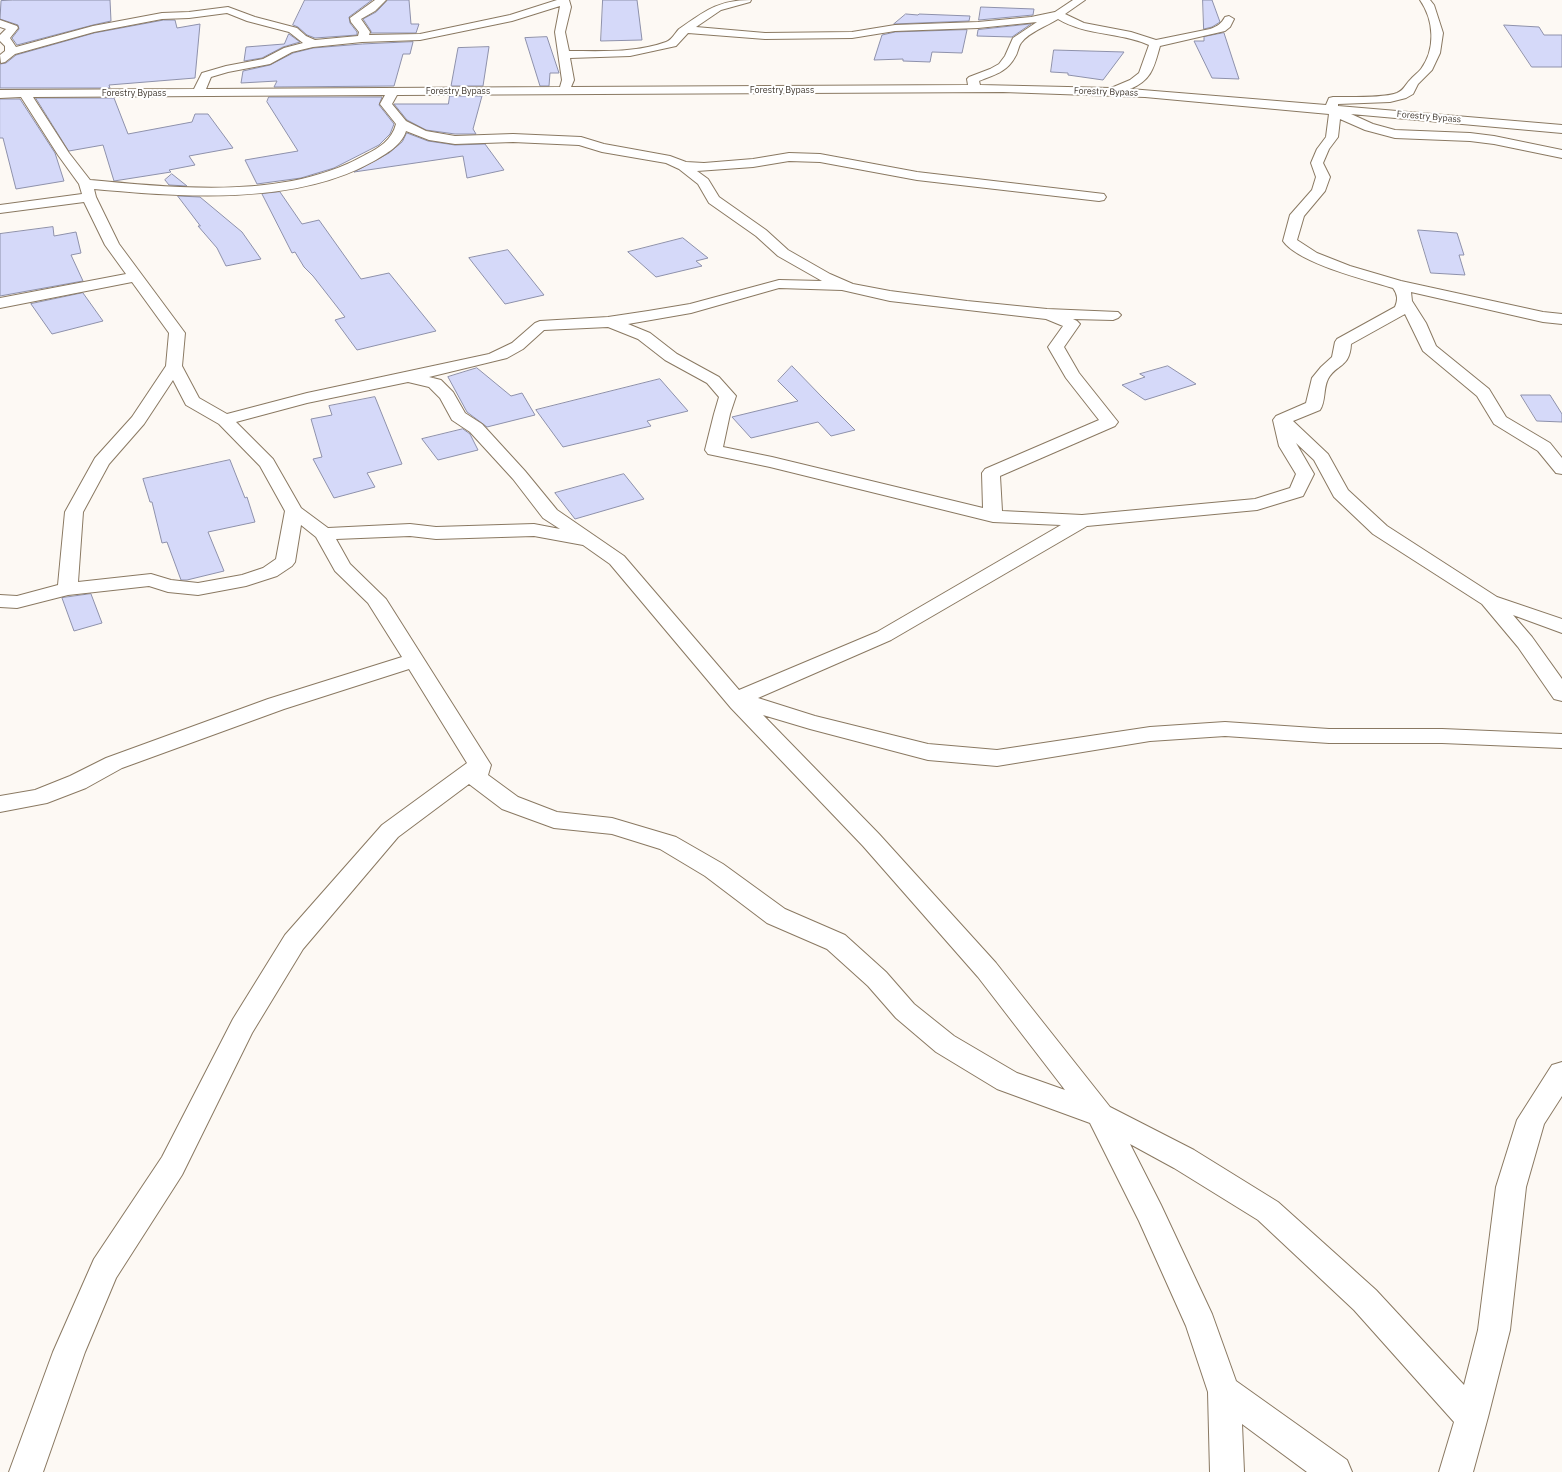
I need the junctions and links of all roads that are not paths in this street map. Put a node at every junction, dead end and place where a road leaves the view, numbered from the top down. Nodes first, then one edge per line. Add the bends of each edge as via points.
1 (381, 0) edge
2 (564, 0) edge
3 (746, 0) edge
4 (1080, 0) edge
5 (1425, 0) edge
6 (1058, 14) junction
7 (1229, 19) dead end
8 (0, 24) edge
9 (686, 30) junction
10 (362, 39) junction
11 (313, 44) junction
12 (1155, 44) junction
13 (11, 52) junction
14 (564, 55) junction
15 (0, 60) edge
16 (976, 88) junction
17 (564, 91) junction
18 (393, 92) junction
19 (1111, 92) junction
20 (198, 93) junction
21 (0, 94) edge
22 (25, 94) junction
23 (1333, 111) junction
24 (402, 124) junction
25 (1562, 129) edge
26 (1562, 154) edge
27 (684, 166) junction
28 (88, 190) junction
29 (1099, 197) dead end
30 (0, 209) edge
31 (134, 277) junction
32 (1398, 285) junction
33 (849, 286) junction
34 (1405, 302) junction
35 (0, 303) edge
36 (1047, 314) junction
37 (1113, 315) dead end
38 (1562, 319) edge
39 (608, 322) junction
40 (174, 366) junction
41 (409, 377) junction
42 (225, 420) junction
43 (1282, 420) junction
44 (1562, 469) edge
45 (294, 511) junction
46 (993, 516) junction
47 (1082, 521) junction
48 (324, 534) junction
49 (589, 540) junction
50 (68, 589) junction
51 (0, 600) edge
52 (1489, 600) junction
53 (1562, 627) edge
54 (415, 660) junction
55 (1562, 694) edge
56 (738, 701) junction
57 (1562, 741) edge
58 (480, 765) junction
59 (0, 804) edge
60 (1562, 1073) edge
61 (1100, 1115) junction
62 (1224, 1392) junction
63 (1472, 1418) junction
64 (26, 1472) edge
65 (1227, 1472) edge
66 (1335, 1472) edge
67 (1456, 1472) edge

1 - 10 street via 355,18 365,32
2 - 10 street via 512,18 420,37
2 - 14 street via 566,7 560,32
3 - 9 street via 717,8
4 - 6 street
5 - 23 street via 1438,33 1434,53 1426,70 1412,83 1409,91 1390,98 1333,102
6 - 9 street via 1031,20 895,28 852,35 765,36
6 - 12 street via 1065,20 1145,38
6 - 16 street via 1017,40 1004,66 973,80
7 - 12 street via 1226,25 1216,29
8 - 13 street via 13,28 4,40 10,45
9 - 14 street via 672,44 630,53
10 - 11 street
11 - 13 street via 293,30 228,10 162,16 106,26
11 - 20 street via 288,50 266,62 206,75
12 - 19 street via 1144,77 1136,83
13 - 15 street
14 - 17 street via 568,80
16 - 17 street, Forestry Bypass
16 - 19 street, Forestry Bypass
17 - 18 street, Forestry Bypass
18 - 20 street, Forestry Bypass
18 - 24 street via 386,104
19 - 23 street, Forestry Bypass
20 - 22 street, Forestry Bypass
21 - 22 street, Forestry Bypass
22 - 28 street
23 - 25 street, Forestry Bypass
23 - 26 street via 1369,127 1395,134 1470,137
23 - 32 street via 1332,137 1323,148 1318,163 1323,177 1318,191 1297,215 1290,240 1312,256
24 - 27 street via 422,134 455,140 534,138 581,141 602,148 670,160
24 - 28 street via 398,137 374,156 320,178 282,185 218,191 134,188
27 - 29 street via 746,164 789,157 820,158 917,176
27 - 33 street via 703,182 714,200 761,233 783,253 825,277
28 - 30 street
28 - 31 street via 112,245
31 - 35 street
31 - 40 street via 177,333
32 - 34 street via 1406,294
32 - 38 street
33 - 36 street via 913,299
33 - 39 street via 779,284 691,308
34 - 43 street via 1401,310 1391,317 1343,342 1343,353 1336,365 1322,376 1316,389 1314,406
34 - 44 street via 1429,348 1483,393 1500,420 1544,447
36 - 37 street
36 - 46 street via 1072,324 1056,347 1072,375 1109,422 991,473
39 - 41 street via 540,326 521,344 502,354
39 - 46 street via 644,336 671,357 713,380 728,396 714,450
40 - 42 street via 192,402
40 - 50 street via 138,420 102,462 74,512
41 - 42 street
41 - 49 street via 436,383 458,416 476,428 550,514
42 - 45 street via 267,463
43 - 47 street via 1288,446 1305,474 1297,492 1257,504
43 - 52 street via 1322,458 1340,492 1380,530
45 - 48 street
45 - 50 street via 285,562 270,572 246,580 198,589 168,586 151,580
46 - 47 street
47 - 56 street via 884,636
48 - 49 street via 410,530 436,533 534,530
48 - 54 street via 342,567 376,599
49 - 56 street via 617,560
50 - 51 street via 17,602
52 - 53 street
52 - 55 street via 1525,642
54 - 58 street
54 - 59 street via 276,704 114,763 78,782 39,797
56 - 57 street via 928,752 998,758 1150,734 1225,729 1329,736 1442,736
56 - 61 street via 871,840 987,970
58 - 61 street via 476,778 510,803 554,820 612,826 668,844 714,870 776,916 836,942 877,978 905,1011 945,1044 1007,1081
58 - 64 street via 390,832 294,942 242,1027 172,1166 105,1269 69,1352
60 - 63 street via 1532,1120 1511,1186 1494,1330
61 - 62 street via 1152,1214 1201,1325
61 - 63 street via 1184,1159 1268,1211 1365,1300
62 - 65 street
62 - 66 street
63 - 67 street

